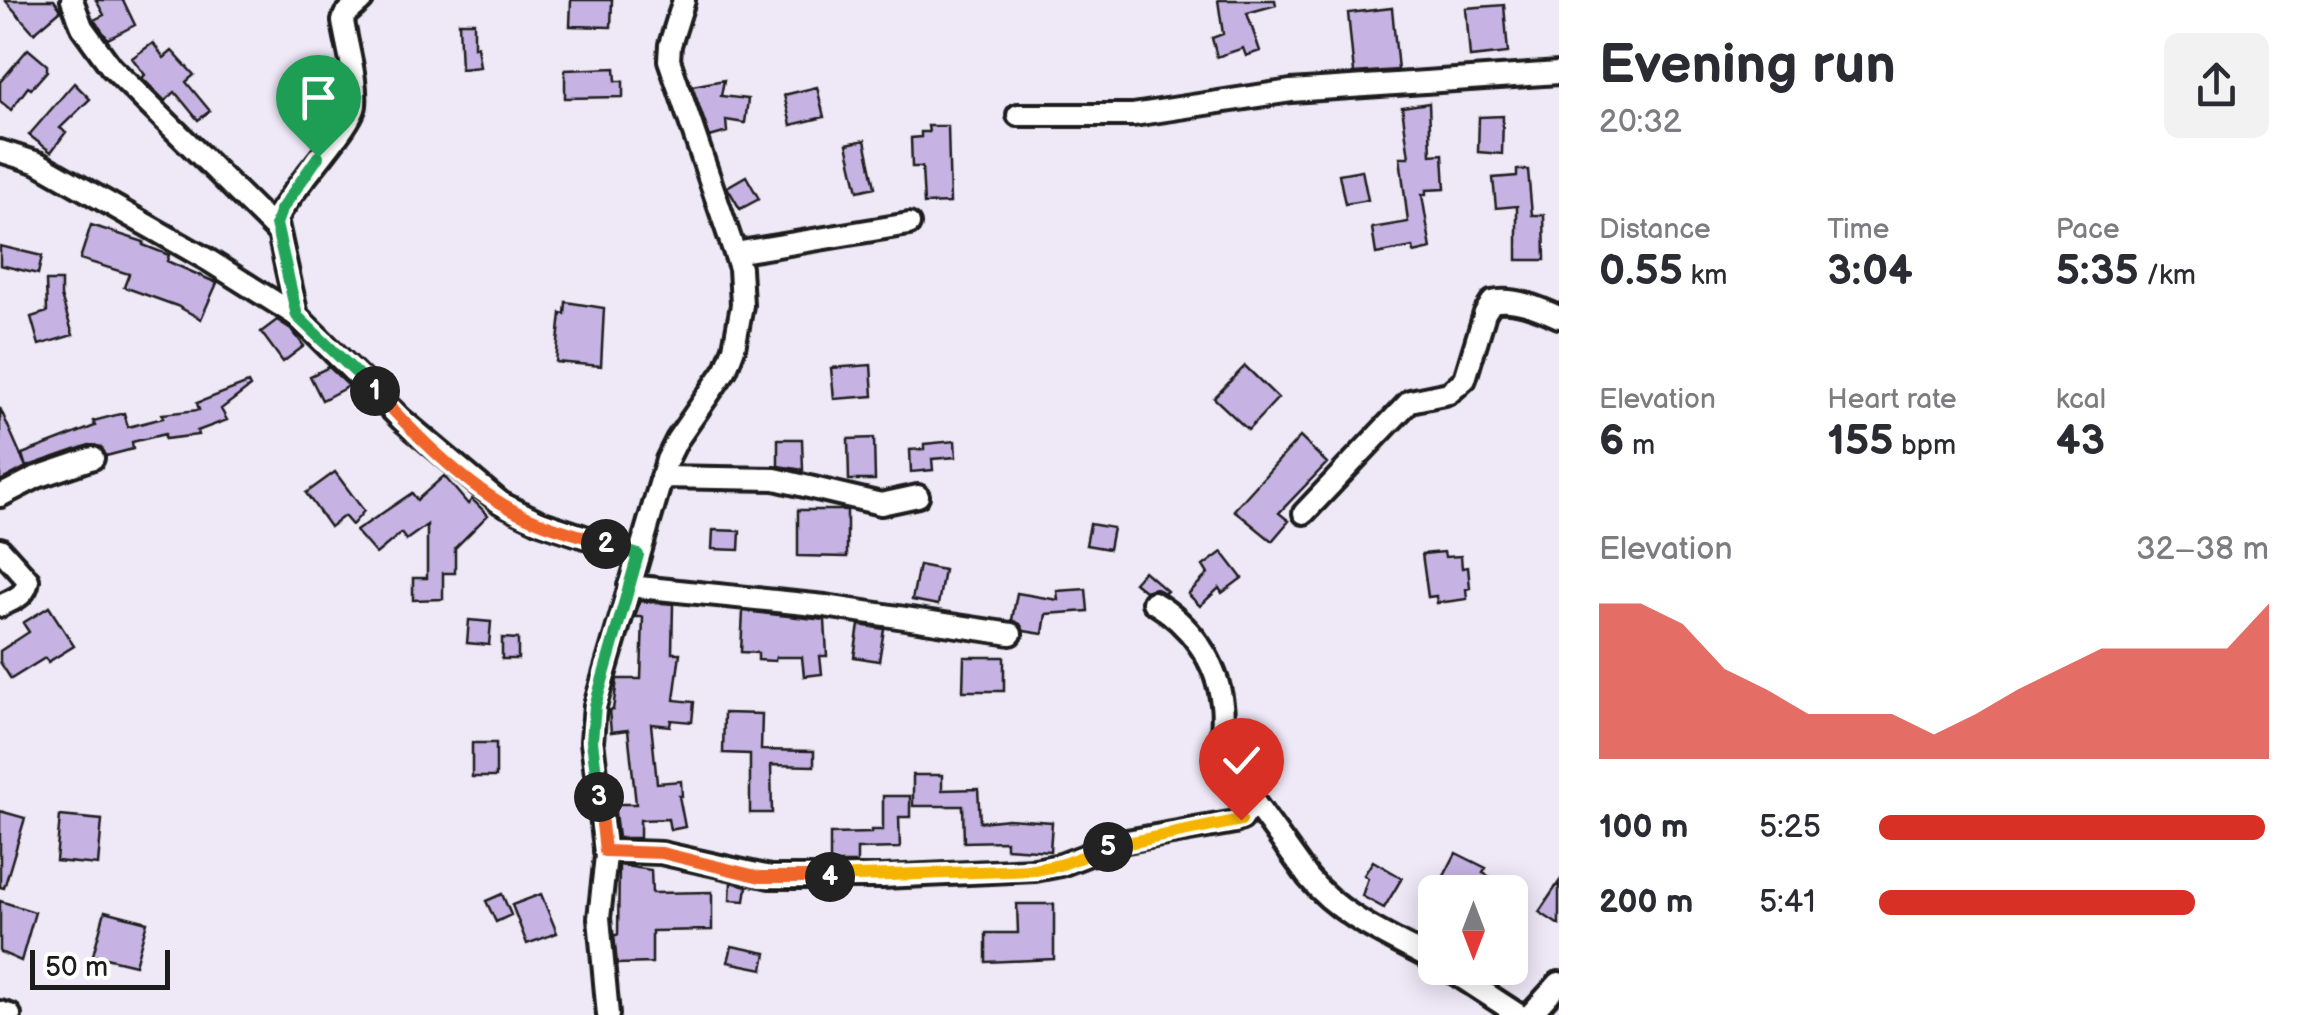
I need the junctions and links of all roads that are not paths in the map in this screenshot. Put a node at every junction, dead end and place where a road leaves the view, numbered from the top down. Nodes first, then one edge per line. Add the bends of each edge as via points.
1 (72, 0) edge
2 (362, 0) edge
3 (684, 0) edge
4 (1559, 72) edge
5 (1018, 114) dead end
6 (0, 150) edge
7 (909, 224) dead end
8 (276, 230) junction
9 (735, 253) junction
10 (297, 316) junction
11 (1559, 316) edge
12 (93, 458) dead end
13 (661, 477) junction
14 (0, 496) edge
15 (918, 496) dead end
16 (1304, 513) dead end
17 (0, 549) edge
18 (638, 555) junction
19 (629, 586) junction
20 (1153, 602) dead end
21 (0, 606) edge
22 (1010, 634) dead end
23 (1253, 804) junction
24 (605, 851) junction
25 (1418, 952) edge
26 (1559, 983) edge
27 (1473, 985) edge
28 (0, 1012) edge
29 (10, 1015) edge
30 (608, 1015) edge
31 (1519, 1015) edge
32 (1530, 1015) edge

1 - 8 street via 110,67
2 - 8 street via 343,21 353,115 293,191
3 - 9 street via 669,60
4 - 5 street via 1291,91 1133,115
6 - 10 street via 38,163
7 - 9 street
8 - 10 street
9 - 13 street via 742,305 734,348
10 - 18 street via 490,496 540,522
11 - 16 street via 1492,302 1464,379 1449,393 1410,402
12 - 14 street
13 - 15 street via 775,479 881,504
13 - 18 street
17 - 21 street via 28,580 21,596
18 - 19 street
19 - 22 street
19 - 24 street via 598,691 592,741
20 - 23 street via 1184,622 1210,664 1222,704 1222,756
23 - 24 street via 1241,820 1121,842 1035,870 770,877 662,853
23 - 25 street via 1322,895
24 - 30 street via 600,918
26 - 32 street
27 - 31 street
28 - 29 street

